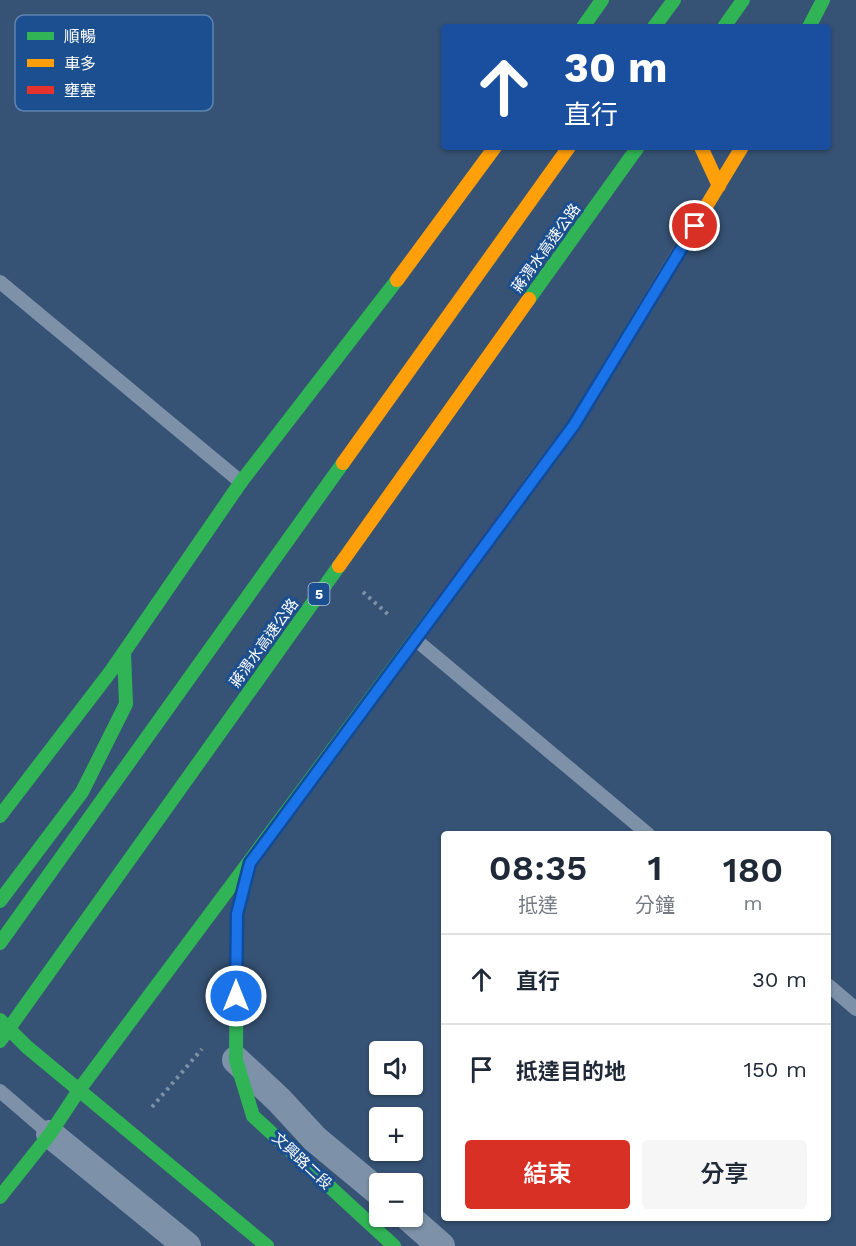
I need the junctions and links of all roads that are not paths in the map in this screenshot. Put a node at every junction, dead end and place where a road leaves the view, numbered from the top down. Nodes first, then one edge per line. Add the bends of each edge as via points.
1 (602, 0) edge
2 (674, 0) edge
3 (743, 0) edge
4 (823, 0) edge
5 (585, 24) edge
6 (656, 24) edge
7 (726, 24) edge
8 (811, 24) edge
9 (493, 150) edge
10 (567, 150) edge
11 (636, 150) edge
12 (702, 150) edge
13 (740, 150) edge
14 (719, 186) junction
15 (0, 282) edge
16 (241, 482) junction
17 (416, 640) junction
18 (124, 652) junction
19 (0, 816) edge
20 (644, 831) edge
21 (250, 863) junction
22 (0, 901) edge
23 (0, 943) edge
24 (831, 988) edge
25 (856, 1009) edge
26 (0, 1020) edge
27 (0, 1041) edge
28 (236, 1049) junction
29 (80, 1090) junction
30 (0, 1092) edge
31 (50, 1134) junction
32 (369, 1184) edge
33 (0, 1197) edge
34 (419, 1227) edge
35 (187, 1246) edge
36 (267, 1246) edge
37 (394, 1246) edge
38 (441, 1246) edge

1 - 5 main road
2 - 6 main road
3 - 7 main road
4 - 8 main road
9 - 16 main road
10 - 23 main road
11 - 27 main road, 蔣渭水高速公路 / 5
12 - 14 main road
13 - 14 main road
14 - 17 main road via 574,425
15 - 16 lane
16 - 18 main road
17 - 20 lane
17 - 21 main road
18 - 19 main road
18 - 22 main road via 126,704 82,792
21 - 28 main road, 文興路二段 via 237,914
21 - 29 main road
24 - 25 lane
26 - 29 main road
28 - 32 street, 文興路二段 via 315,1139
28 - 37 main road, 文興路二段 via 253,1116
29 - 31 main road
29 - 36 main road
30 - 31 lane
31 - 33 main road
31 - 35 street
34 - 38 street

